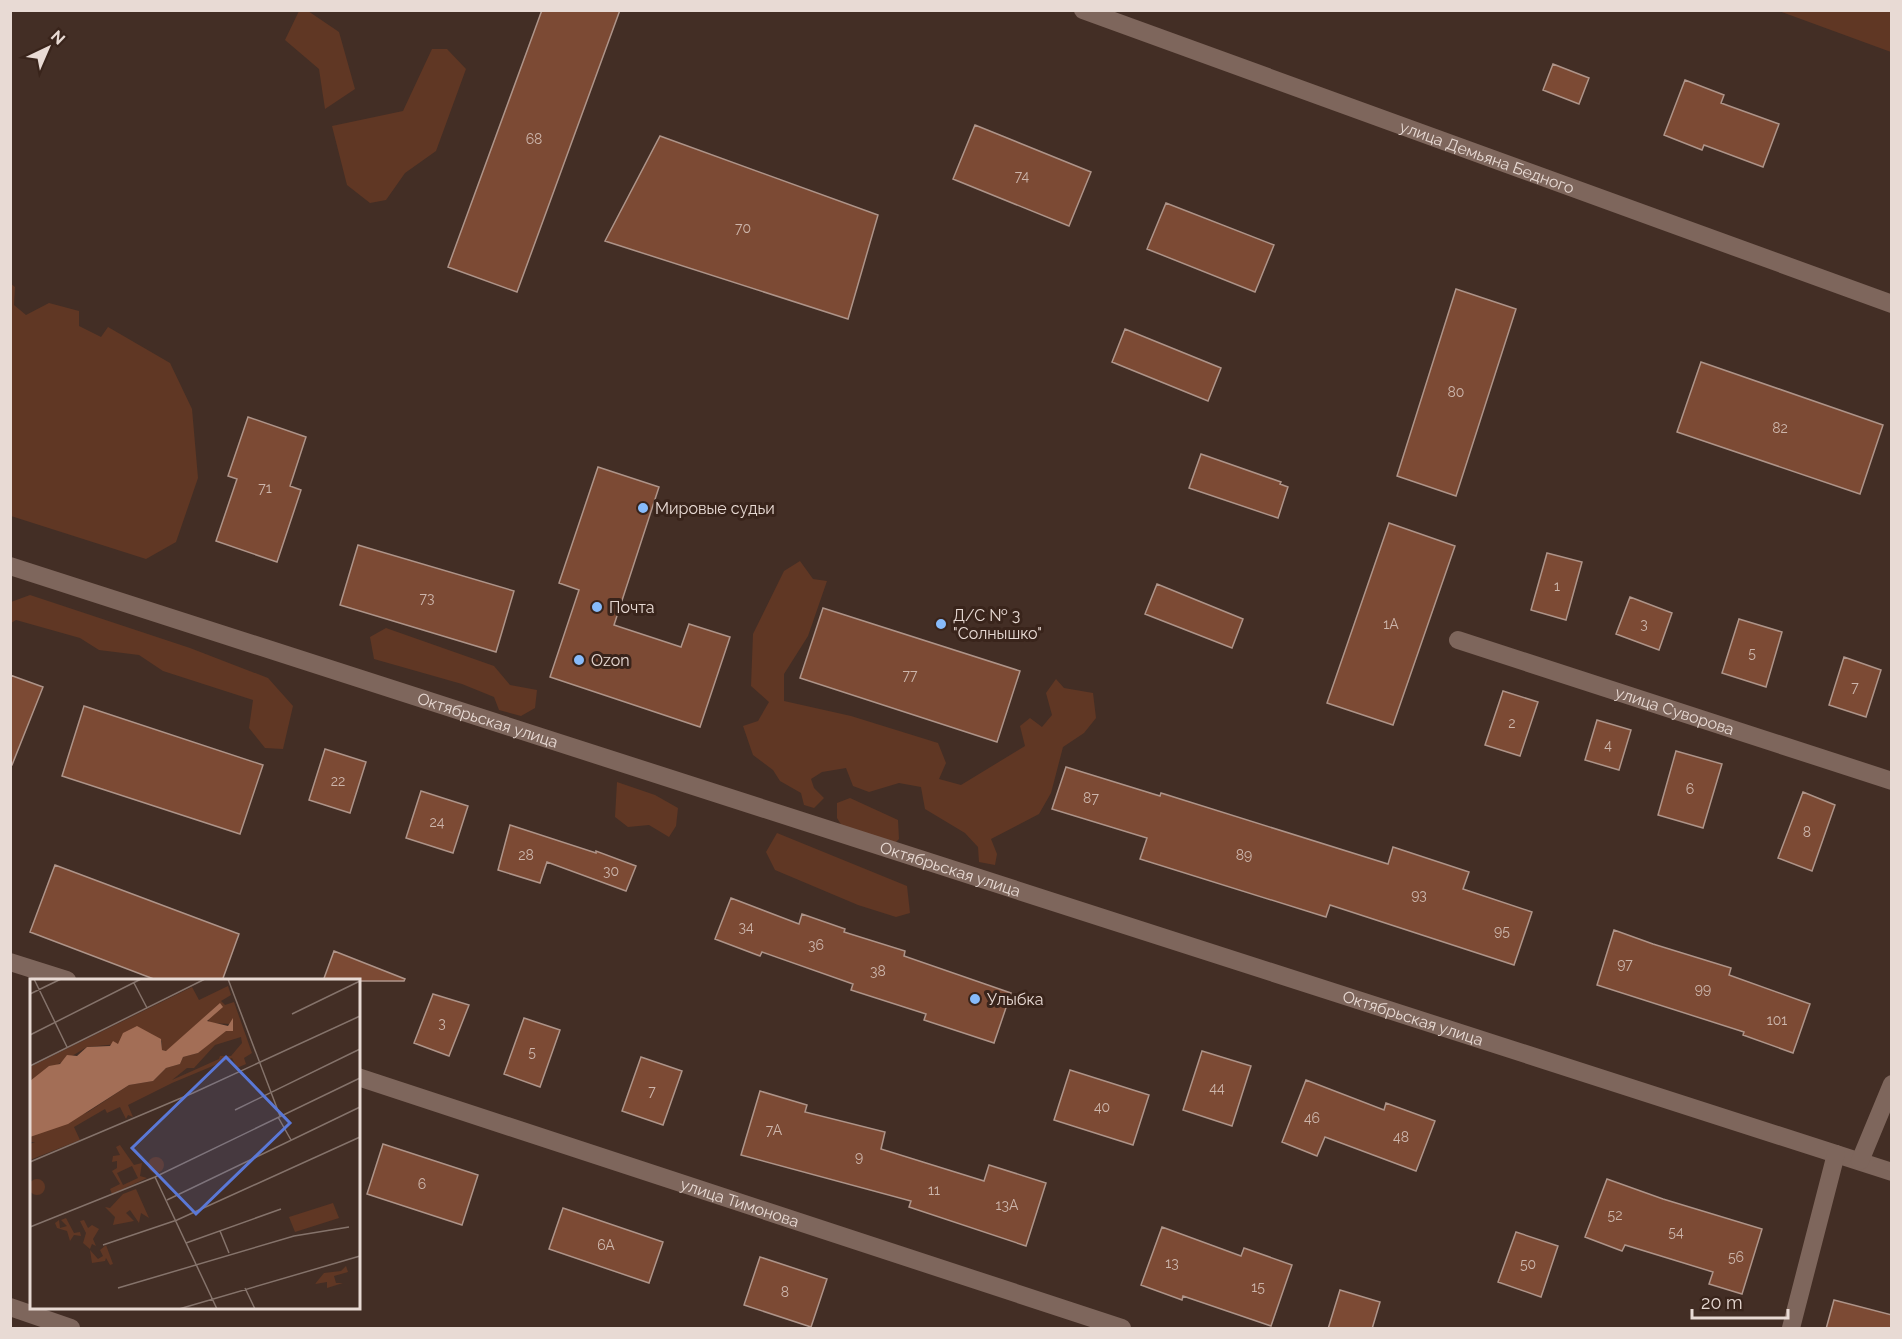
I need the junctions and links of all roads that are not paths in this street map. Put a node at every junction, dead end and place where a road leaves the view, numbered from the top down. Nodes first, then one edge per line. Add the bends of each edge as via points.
1 (1083, 10) edge
2 (1892, 304) edge
3 (10, 566) edge
4 (1458, 640) dead end
5 (1892, 781) edge
6 (10, 962) edge
7 (61, 979) edge
8 (360, 1078) edge
9 (1892, 1084) edge
10 (1836, 1154) junction
11 (1860, 1161) junction
12 (1892, 1172) edge
13 (10, 1307) edge
14 (71, 1329) edge
15 (1122, 1329) edge
16 (1791, 1329) edge

1 - 2 street, улица Демьяна Бедного
3 - 10 street, Октябрьская улица
4 - 5 street, улица Суворова
6 - 7 street
8 - 15 street, улица Тимонова
9 - 11 street
10 - 11 street, Октябрьская улица
10 - 16 street
11 - 12 street, Октябрьская улица
13 - 14 street

